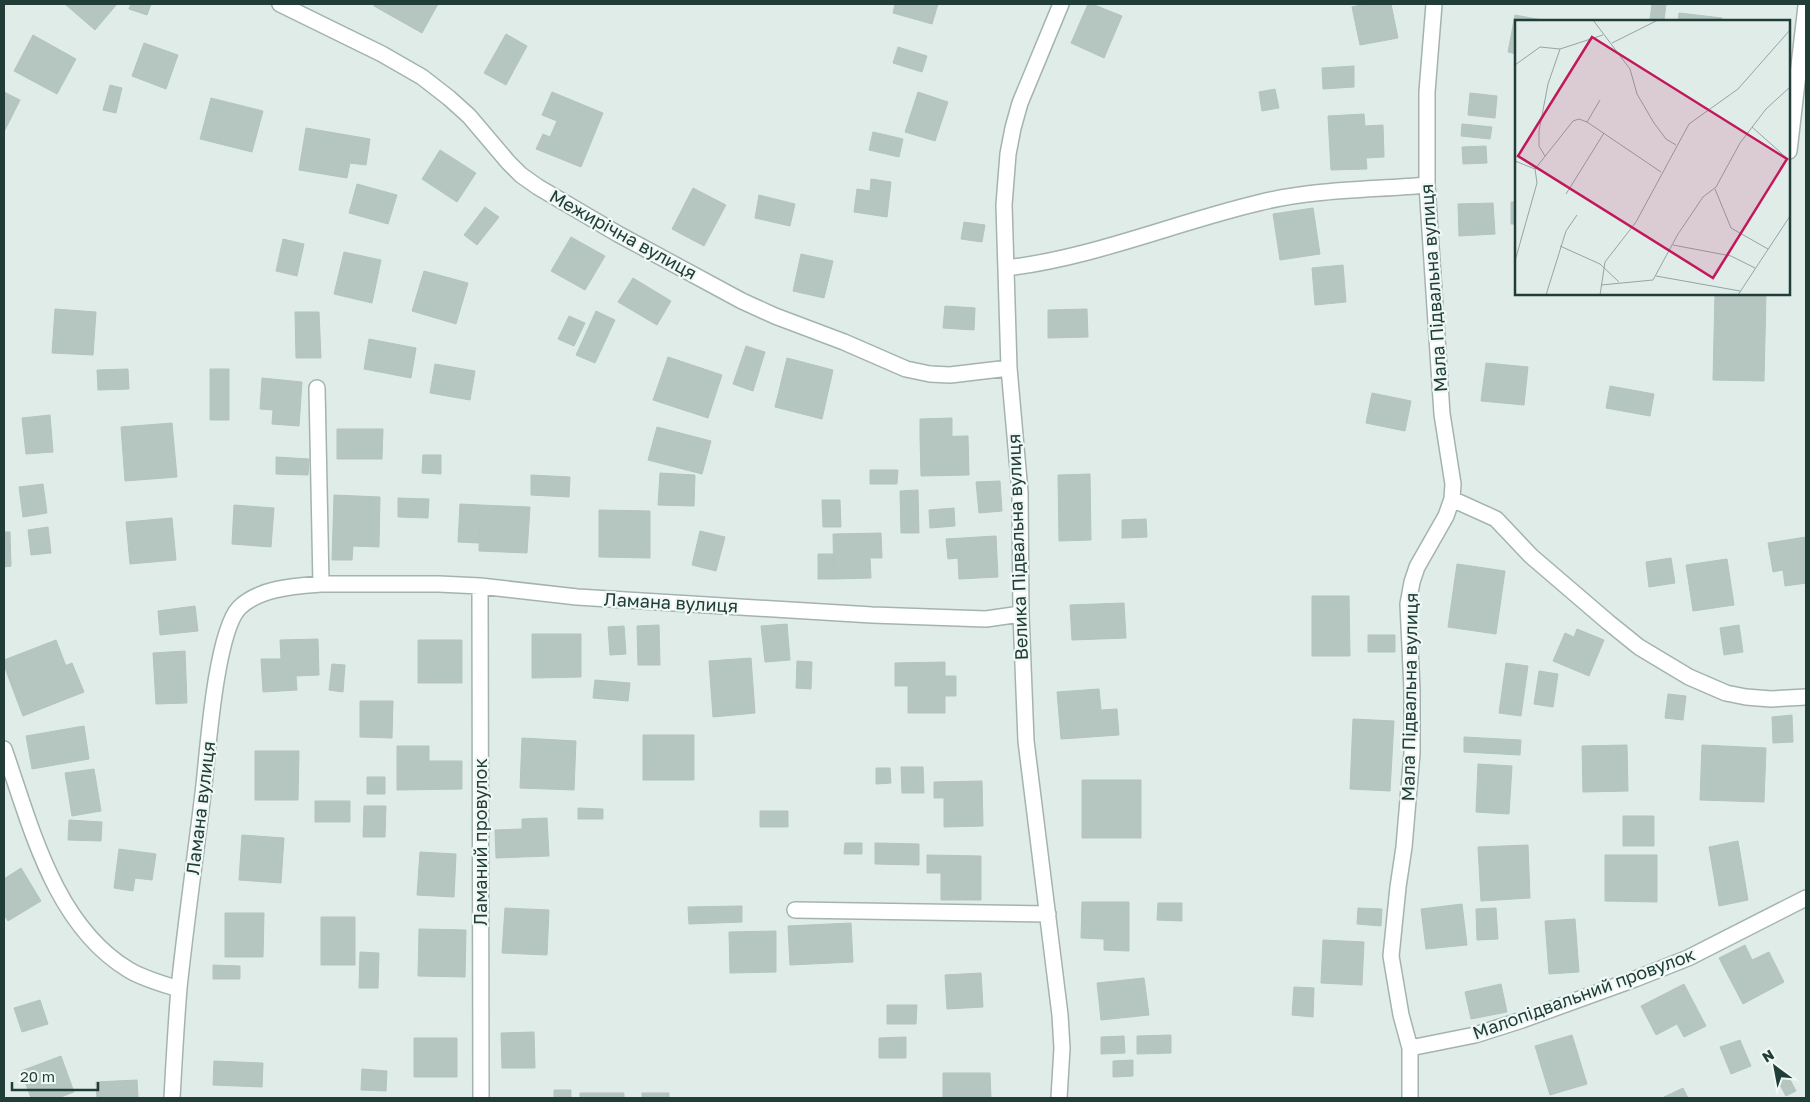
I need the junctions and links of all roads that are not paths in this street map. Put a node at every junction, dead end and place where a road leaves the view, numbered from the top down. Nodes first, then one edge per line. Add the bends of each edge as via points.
1 (280, 4) edge
2 (1061, 4) edge
3 (1434, 4) edge
4 (1806, 6) edge
5 (1790, 142) edge
6 (1427, 185) junction
7 (1006, 268) junction
8 (1009, 368) junction
9 (317, 388) dead end
10 (1452, 499) junction
11 (321, 584) junction
12 (480, 586) junction
13 (1020, 614) junction
14 (1806, 697) edge
15 (4, 749) edge
16 (1806, 898) edge
17 (794, 910) dead end
18 (1048, 914) junction
19 (179, 989) junction
20 (1410, 1048) junction
21 (172, 1098) edge
22 (481, 1098) edge
23 (1059, 1098) edge
24 (1410, 1098) edge

1 - 8 street, Межирічна вулиця via 422,77 469,116 508,162 538,188 742,301 912,370 950,375
2 - 7 street, Велика Підвальна вулиця via 1013,128 1004,205
3 - 6 street, Мала Підвальна вулиця via 1427,92
4 - 5 street
6 - 7 street via 1286,197 1087,252
6 - 10 street, Мала Підвальна вулиця
7 - 8 street, Велика Підвальна вулиця
8 - 13 street, Велика Підвальна вулиця via 1020,492
9 - 11 street
10 - 14 street via 1496,519 1531,556 1608,622 1639,647 1680,672 1710,687 1739,695 1771,699
10 - 20 street, Мала Підвальна вулиця via 1417,567 1408,604 1412,753 1391,956
11 - 12 street, Ламана вулиця
11 - 19 street, Ламана вулиця via 288,587 251,599 239,608 230,622 213,707
12 - 13 street, Ламана вулиця via 586,598 872,615 986,618
12 - 22 street, Ламаний провулок
13 - 18 street, Велика Підвальна вулиця via 1026,741
15 - 19 street via 36,844 65,902 83,928 99,947 130,971
16 - 20 street, Малопідвальний провулок via 1688,958 1635,980 1475,1035
17 - 18 street
18 - 23 street, Велика Підвальна вулиця via 1062,1048
19 - 21 street, Ламана вулиця
20 - 24 street, Мала Підвальна вулиця

